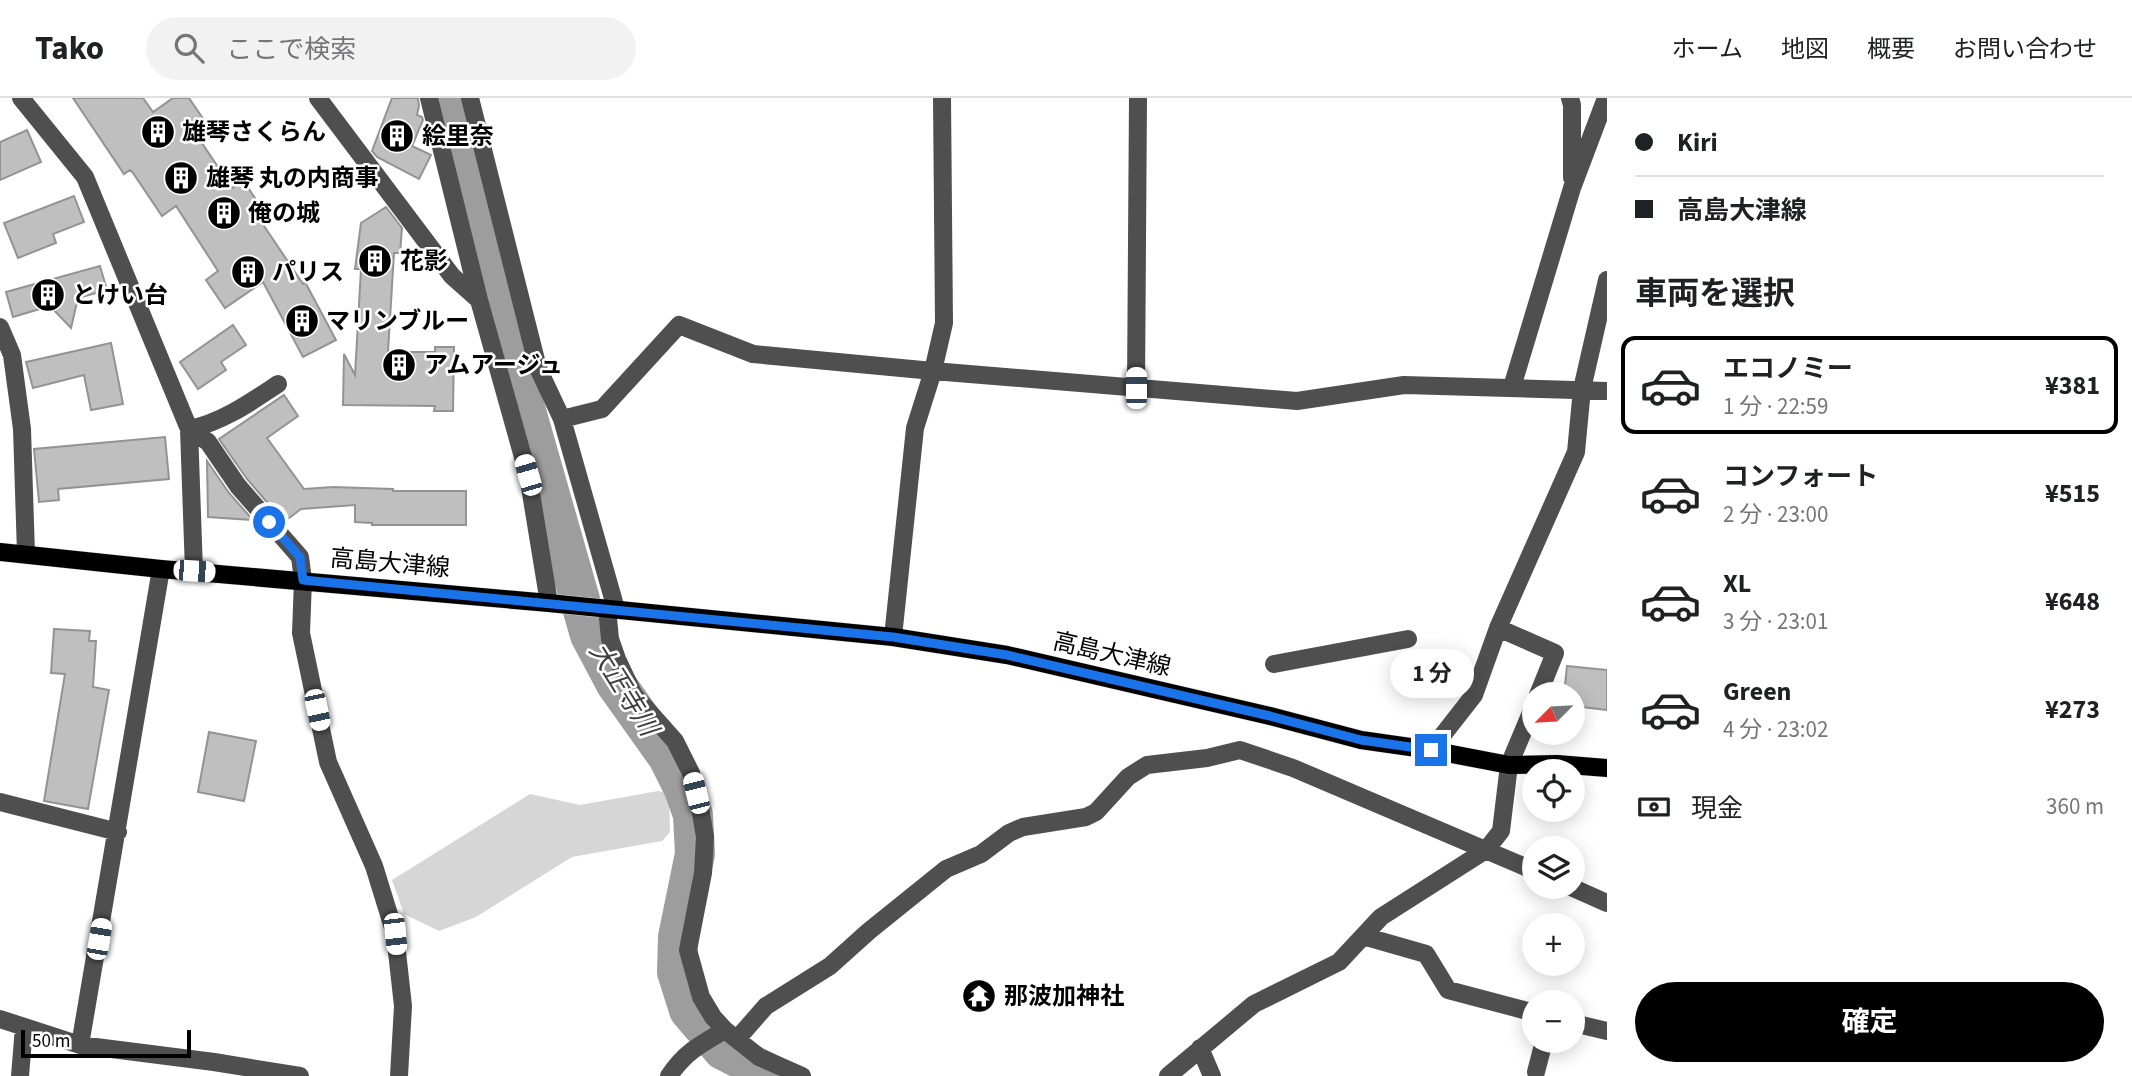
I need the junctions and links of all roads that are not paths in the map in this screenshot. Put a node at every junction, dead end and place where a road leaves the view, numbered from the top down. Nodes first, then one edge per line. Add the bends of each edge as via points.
1 (20, 98) edge
2 (318, 98) edge
3 (429, 98) edge
4 (470, 98) edge
5 (942, 98) edge
6 (1138, 98) edge
7 (1570, 98) edge
8 (1606, 98) edge
9 (1572, 188) junction
10 (1607, 280) edge
11 (479, 300) junction
12 (0, 327) edge
13 (933, 371) junction
14 (278, 384) dead end
15 (1512, 387) junction
16 (1136, 388) junction
17 (1582, 389) junction
18 (1607, 391) edge
19 (562, 419) junction
20 (189, 429) junction
21 (0, 552) edge
22 (26, 554) junction
23 (161, 569) junction
24 (194, 571) junction
25 (303, 580) junction
26 (558, 603) junction
27 (608, 608) junction
28 (1498, 628) junction
29 (893, 637) junction
30 (1408, 639) dead end
31 (1274, 664) dead end
32 (1543, 682) edge
33 (1522, 734) edge
34 (1431, 750) junction
35 (1509, 765) junction
36 (1607, 768) edge
37 (0, 802) edge
38 (118, 832) junction
39 (1486, 850) junction
40 (1522, 866) edge
41 (1585, 893) edge
42 (1607, 903) edge
43 (1363, 936) junction
44 (1522, 1010) edge
45 (0, 1019) edge
46 (1585, 1026) edge
47 (24, 1027) junction
48 (1607, 1031) edge
49 (728, 1034) junction
50 (80, 1045) junction
51 (1200, 1048) junction
52 (1541, 1053) edge
53 (1536, 1072) dead end
54 (20, 1076) edge
55 (300, 1076) edge
56 (399, 1076) edge
57 (669, 1076) edge
58 (802, 1076) edge
59 (1168, 1076) edge
60 (1212, 1076) edge

1 - 20 street via 85,177
2 - 11 street via 452,276
3 - 11 street
4 - 19 street via 538,368
5 - 13 street via 944,323
6 - 16 street
7 - 9 street
8 - 9 street
9 - 15 street
10 - 17 street
11 - 26 street
12 - 22 street via 12,355 22,429
13 - 16 street
13 - 19 street via 753,354 679,325 602,408
13 - 29 street via 915,428
14 - 20 street via 205,426
15 - 16 street via 1404,385 1297,401
15 - 17 street
17 - 18 street
17 - 28 street via 1576,452
19 - 27 street
20 - 24 street
20 - 25 street via 208,442 238,486 300,557
21 - 22 main road, 高島大津線
22 - 23 main road, 高島大津線
23 - 24 main road, 高島大津線
23 - 38 street
24 - 25 main road, 高島大津線
25 - 26 main road, 高島大津線
25 - 56 street via 302,634 328,762 374,866 395,934 403,1006
26 - 27 main road, 高島大津線
27 - 29 main road, 高島大津線
27 - 49 street via 610,639 634,695 675,741 691,773 705,837 688,950 701,998
28 - 32 street via 1555,653
28 - 34 street via 1474,695
29 - 34 main road, 高島大津線 via 1007,655 1361,740
30 - 31 street
33 - 35 street
34 - 35 main road, 高島大津線
35 - 36 main road, 高島大津線
35 - 39 street via 1501,831
37 - 38 street
38 - 50 street
39 - 40 street
39 - 43 street via 1381,917
39 - 49 street via 1240,750 1147,765 1086,817 1023,827 981,854 946,869 830,966
41 - 42 street
43 - 44 street via 1426,954 1448,990
43 - 51 street via 1339,962 1254,1003
45 - 47 street
46 - 48 street
47 - 50 street
47 - 54 street
49 - 57 street via 699,1045
49 - 58 street via 759,1057
50 - 55 street
51 - 59 street
51 - 60 street
52 - 53 street

